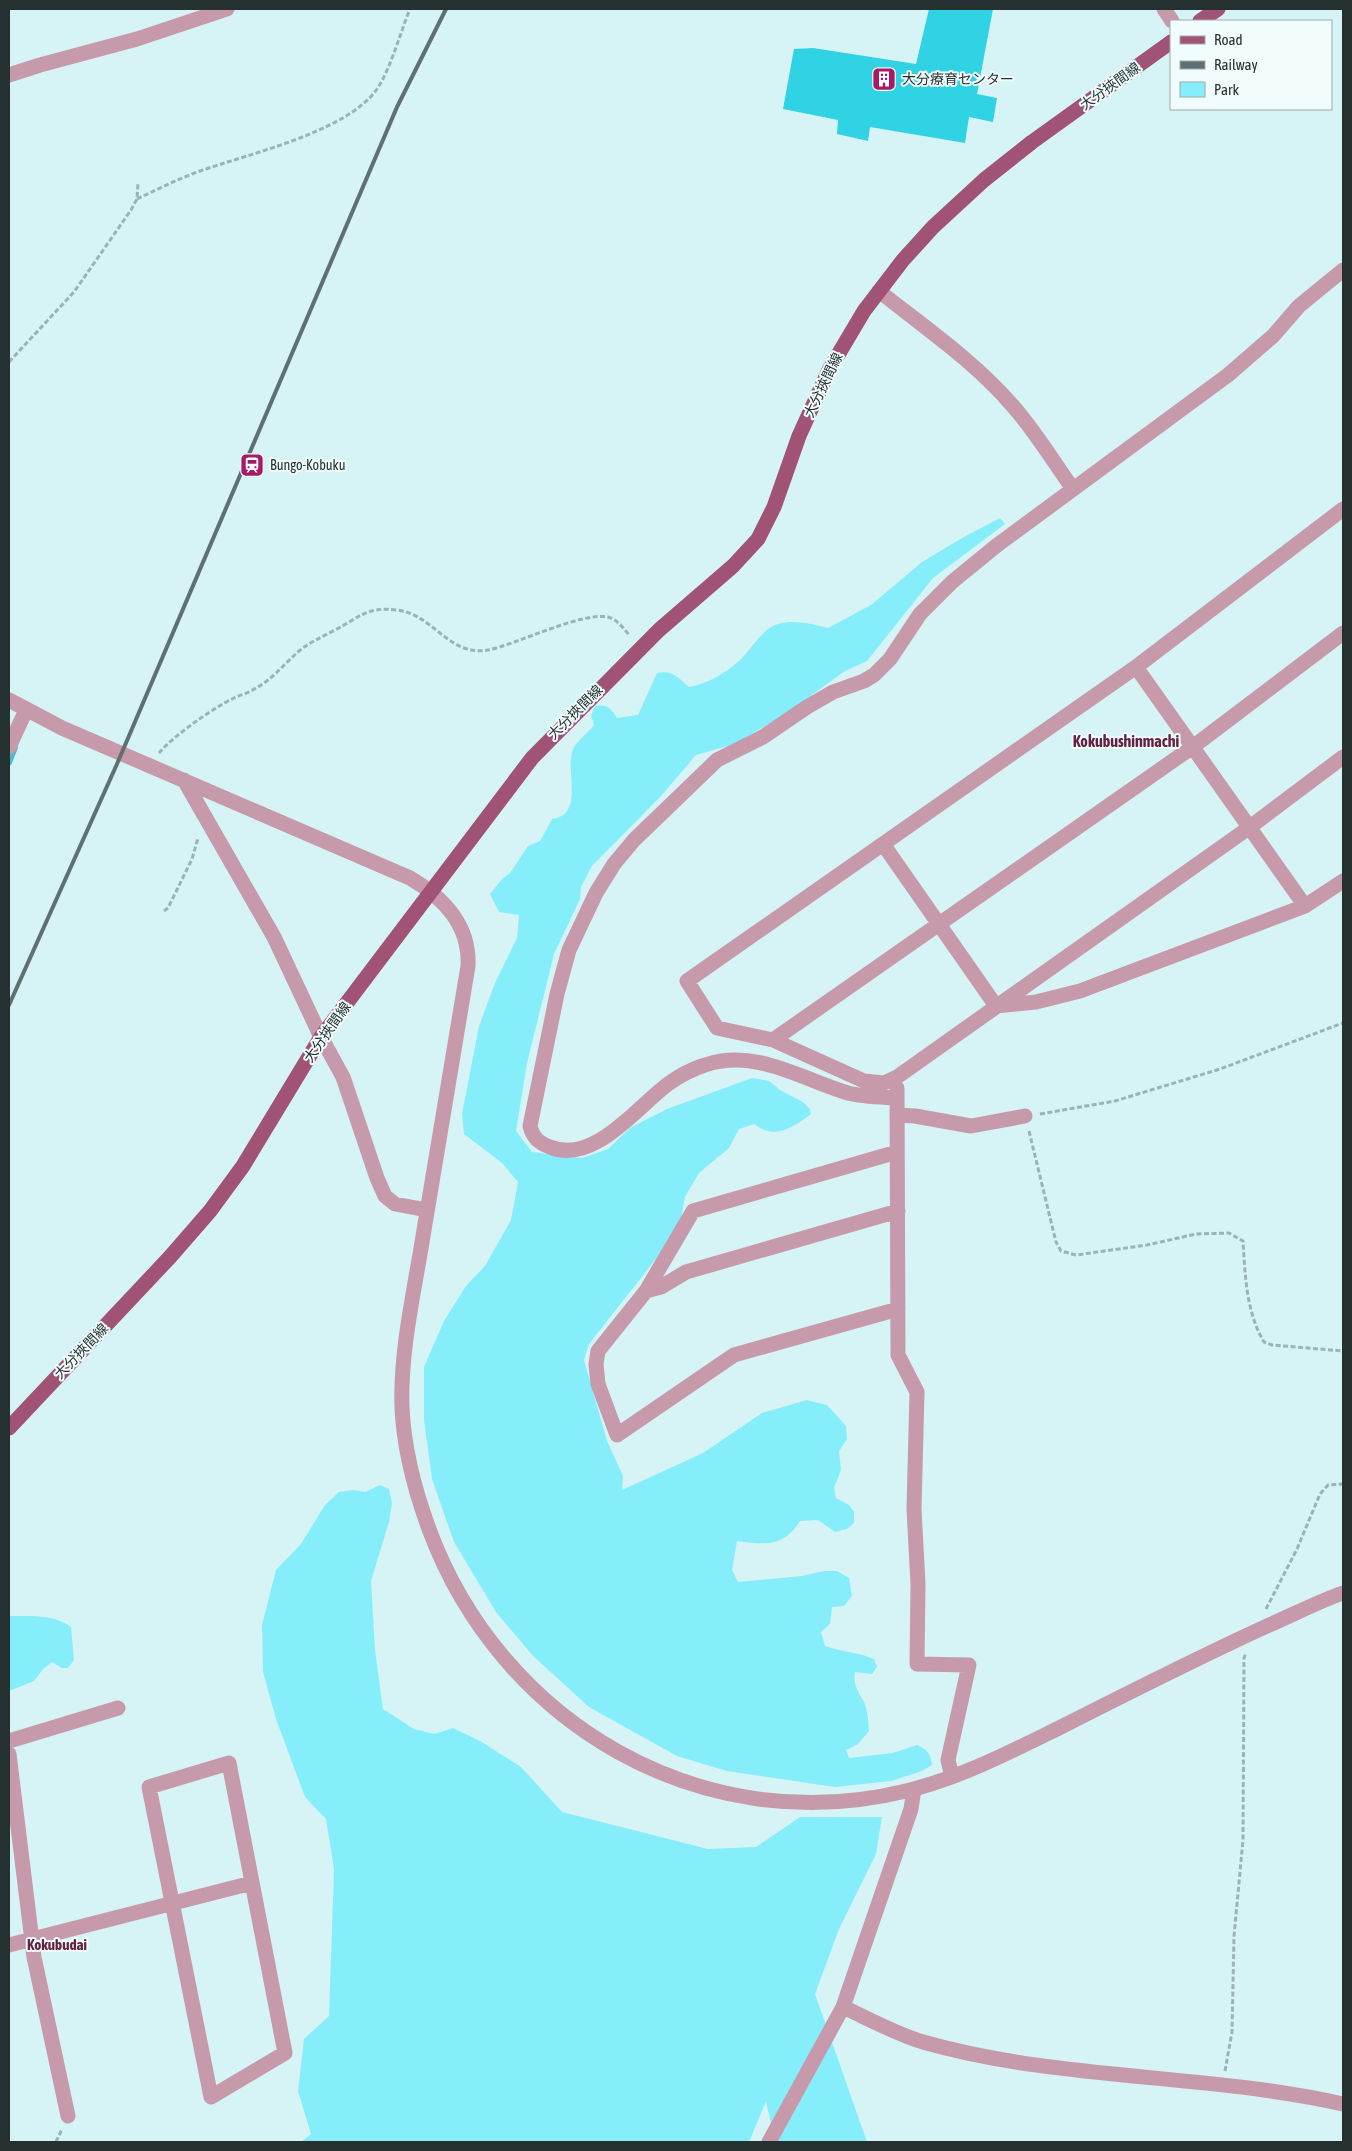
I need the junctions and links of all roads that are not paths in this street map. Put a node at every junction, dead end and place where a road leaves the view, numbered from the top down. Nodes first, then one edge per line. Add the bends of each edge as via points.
1 (227, 9) edge
2 (1164, 9) edge
3 (1218, 9) edge
4 (1171, 20) edge
5 (1202, 20) edge
6 (1170, 43) edge
7 (9, 75) edge
8 (1343, 270) edge
9 (879, 291) junction
10 (1072, 489) junction
11 (1343, 509) edge
12 (1343, 633) edge
13 (1136, 666) junction
14 (9, 700) edge
15 (26, 710) junction
16 (1194, 746) junction
17 (9, 747) edge
18 (1343, 757) edge
19 (184, 780) junction
20 (1250, 827) junction
21 (883, 844) junction
22 (1343, 881) edge
23 (431, 892) junction
24 (1305, 906) junction
25 (939, 924) junction
26 (996, 1006) junction
27 (321, 1037) junction
28 (773, 1040) junction
29 (897, 1077) junction
30 (897, 1098) junction
31 (897, 1115) junction
32 (1025, 1116) road end
33 (897, 1152) junction
34 (427, 1210) junction
35 (898, 1211) junction
36 (646, 1291) junction
37 (898, 1309) junction
38 (9, 1428) edge
39 (1343, 1594) edge
40 (118, 1708) dead end
41 (9, 1741) edge
42 (9, 1754) edge
43 (952, 1776) junction
44 (914, 1789) junction
45 (252, 1883) junction
46 (172, 1904) junction
47 (32, 1939) junction
48 (9, 1945) edge
49 (843, 2007) junction
50 (1343, 2104) edge
51 (68, 2116) dead end
52 (769, 2142) edge

1 - 7 street via 137,40
2 - 4 street
3 - 5 main road
6 - 9 main road, 大分挾間線 via 984,180 918,242
8 - 10 street via 1299,306 1273,336 1228,375
9 - 10 street via 999,391 1036,436
9 - 23 main road, 大分挾間線 via 829,370 758,539 740,560 641,648 542,746
10 - 30 street via 996,546 937,596 920,614 890,659 874,675 833,692 763,737 716,760 623,852 592,900 569,950 530,1126 533,1136 544,1145 567,1152 585,1148 611,1132 681,1076 705,1064 730,1059 758,1061 849,1093
11 - 13 street
12 - 16 street
13 - 16 street
13 - 21 street
14 - 15 street
15 - 17 street
15 - 19 street
16 - 20 street
16 - 25 street
18 - 20 street
19 - 23 street via 400,874
19 - 27 street via 274,938
20 - 24 street
20 - 26 street
21 - 25 street
21 - 28 street via 687,982 717,1028
22 - 24 street
23 - 27 main road, 大分挾間線
23 - 34 street via 459,924 468,956
24 - 26 street via 1080,991 1036,1002
25 - 26 street
25 - 28 street
26 - 29 street
27 - 34 street via 343,1077 387,1200
27 - 38 main road, 大分挾間線 via 243,1166 210,1212
28 - 29 street via 864,1081 884,1083
29 - 30 street
30 - 31 street
31 - 32 street via 971,1126
31 - 33 street
33 - 35 street
33 - 36 street via 693,1211
34 - 44 street via 403,1371 402,1414 408,1456 436,1549 471,1613 505,1660 533,1690 579,1729 624,1756 682,1781 719,1792 795,1803 857,1800
35 - 36 street via 686,1272 661,1287
35 - 37 street
36 - 37 street via 598,1351 598,1384 617,1435 734,1355
37 - 43 street via 898,1355 917,1392 914,1509 918,1584 917,1664 968,1666 948,1760
39 - 43 street via 1255,1632 1006,1754
40 - 41 street
42 - 47 street
43 - 44 street
44 - 49 street via 911,1809
45 - 46 street
45 - 46 street via 229,1763 149,1787
45 - 46 street via 285,2053 211,2097
46 - 47 street
47 - 48 street
47 - 51 street
49 - 50 street via 922,2041 1015,2062 1223,2084 1299,2094
49 - 52 street

